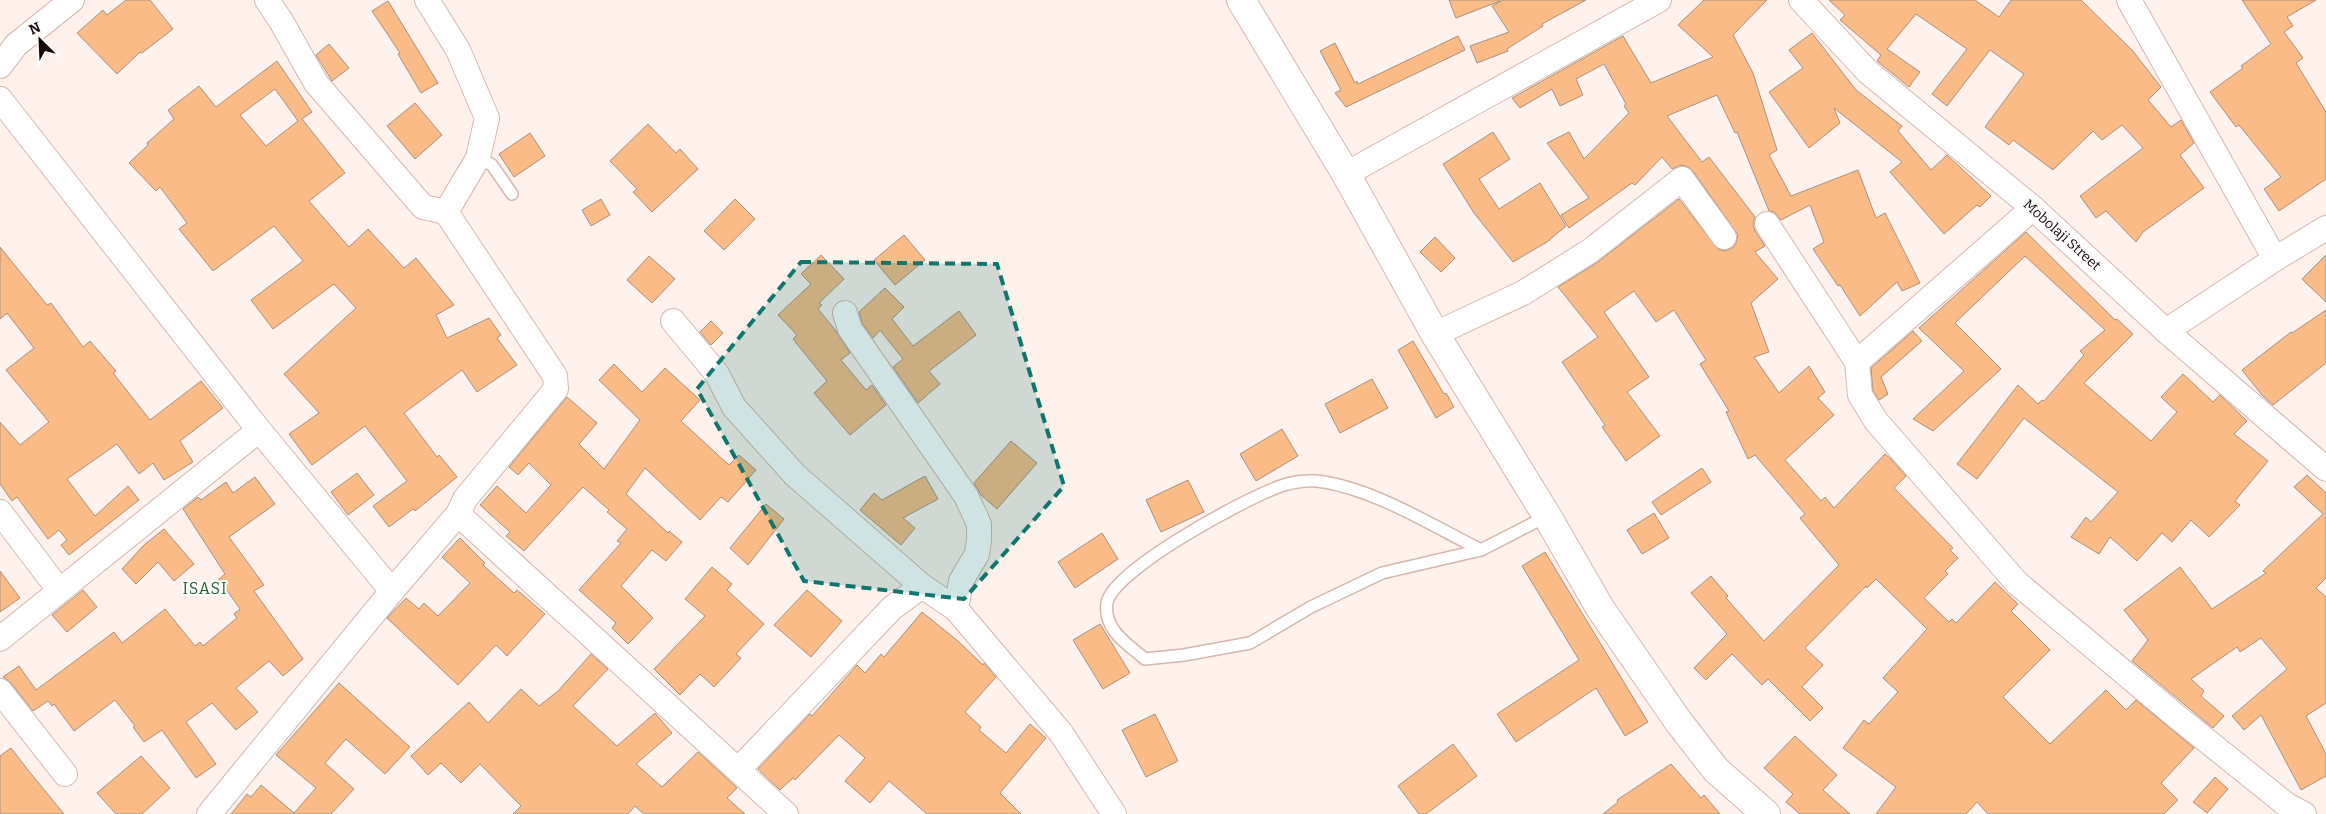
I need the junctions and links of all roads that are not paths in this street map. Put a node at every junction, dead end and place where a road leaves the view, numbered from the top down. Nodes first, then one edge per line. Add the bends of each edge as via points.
1 (72, 0) edge
2 (267, 0) edge
3 (427, 0) edge
4 (1659, 0) edge
5 (1801, 0) edge
6 (2129, 0) edge
7 (1248, 2) edge
8 (0, 66) edge
9 (0, 99) edge
10 (478, 158) junction
11 (1346, 174) junction
12 (512, 194) dead end
13 (2033, 208) junction
14 (446, 212) junction
15 (1767, 224) dead end
16 (2326, 228) edge
17 (1724, 237) dead end
18 (2275, 259) junction
19 (845, 313) dead end
20 (673, 321) dead end
21 (2166, 331) junction
22 (1435, 334) junction
23 (1857, 362) junction
24 (259, 430) junction
25 (2326, 469) edge
26 (0, 512) edge
27 (458, 514) junction
28 (1547, 516) junction
29 (1481, 550) junction
30 (922, 586) junction
31 (59, 590) junction
32 (392, 591) junction
33 (956, 609) junction
34 (0, 639) edge
35 (0, 691) edge
36 (738, 770) junction
37 (65, 774) dead end
38 (209, 814) edge
39 (786, 814) edge
40 (1114, 814) edge
41 (1766, 814) edge
42 (2304, 814) edge

1 - 8 street via 16,45
2 - 14 street via 316,83 423,207
3 - 10 street via 458,50 487,118
4 - 11 street
5 - 13 street, Mobolaji Street via 1868,72
6 - 18 street
7 - 11 street
9 - 24 street
10 - 12 lane via 492,165
10 - 14 street
11 - 22 street
13 - 21 street, Mobolaji Street
13 - 23 street
14 - 27 street via 555,376 556,389 465,499
15 - 23 street
16 - 18 street
17 - 22 street via 1682,179 1590,251 1523,293
18 - 21 street
19 - 33 street via 850,329 966,496 979,524 977,554 961,581
20 - 30 street via 717,374 734,408 795,475
21 - 25 street, Mobolaji Street
22 - 28 street
23 - 42 street via 1860,395 1876,421 2018,583 2183,722 2287,805
24 - 31 street
24 - 32 street
26 - 31 street
27 - 32 street
27 - 36 street
28 - 29 lane
28 - 41 street via 1600,608 1678,721 1716,770
29 - 29 lane via 1382,573 1311,607 1250,643 1184,655 1145,659 1112,629 1107,616 1107,601 1115,587 1146,560 1227,511 1284,485 1316,481 1354,490 1388,503
30 - 33 street
30 - 36 street via 892,608
31 - 34 street
32 - 38 street
33 - 40 street via 1061,732
35 - 37 street
36 - 39 street

